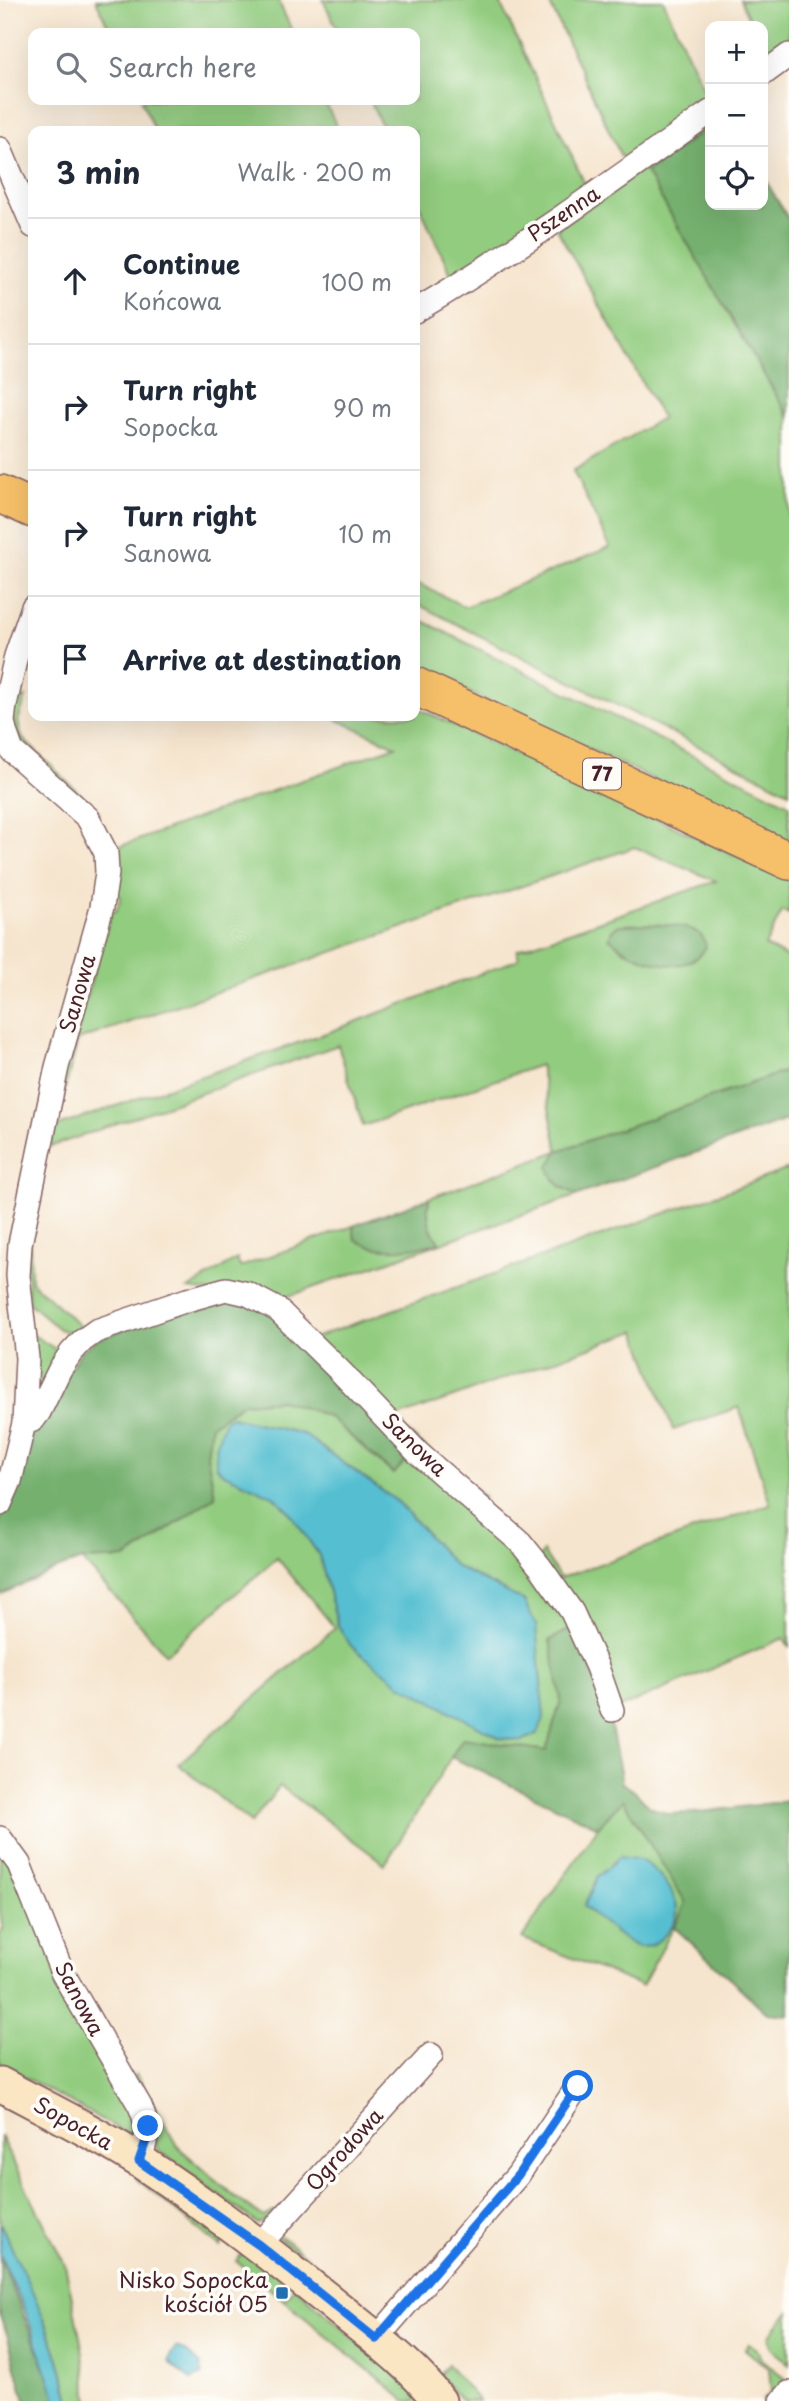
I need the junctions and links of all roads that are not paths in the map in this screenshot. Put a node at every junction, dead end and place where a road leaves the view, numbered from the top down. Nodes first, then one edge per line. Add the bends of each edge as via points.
1 (789, 55) edge
2 (768, 70) edge
3 (705, 116) edge
4 (0, 149) edge
5 (28, 214) edge
6 (420, 308) edge
7 (28, 621) edge
8 (420, 688) edge
9 (789, 861) edge
10 (24, 1423) junction
11 (0, 1504) edge
12 (612, 1710) dead end
13 (0, 1838) edge
14 (431, 2055) dead end
15 (0, 2084) edge
16 (578, 2086) dead end
17 (139, 2161) junction
18 (259, 2245) junction
19 (376, 2339) junction
20 (789, 2393) edge
21 (439, 2401) edge
22 (782, 2401) edge

1 - 2 street
3 - 6 street, Pszenna via 582,203
4 - 5 street
7 - 10 street, Sanowa via 5,705 6,733 12,751 88,818 107,853 107,873 102,907 57,1068 20,1244 18,1276 27,1358
8 - 9 main road, 77
10 - 11 street, Sanowa
10 - 12 street, Sanowa via 39,1412 71,1353 96,1331 226,1289 248,1294 278,1310 418,1453 520,1542 572,1612
13 - 17 street, Sanowa via 19,1864 62,1972 140,2106 148,2126
14 - 18 street, Ogrodowa
15 - 17 street, Sopocka
16 - 19 street via 518,2175
17 - 18 street, Sopocka
18 - 19 street, Sopocka
19 - 21 street, Sopocka
20 - 22 street

